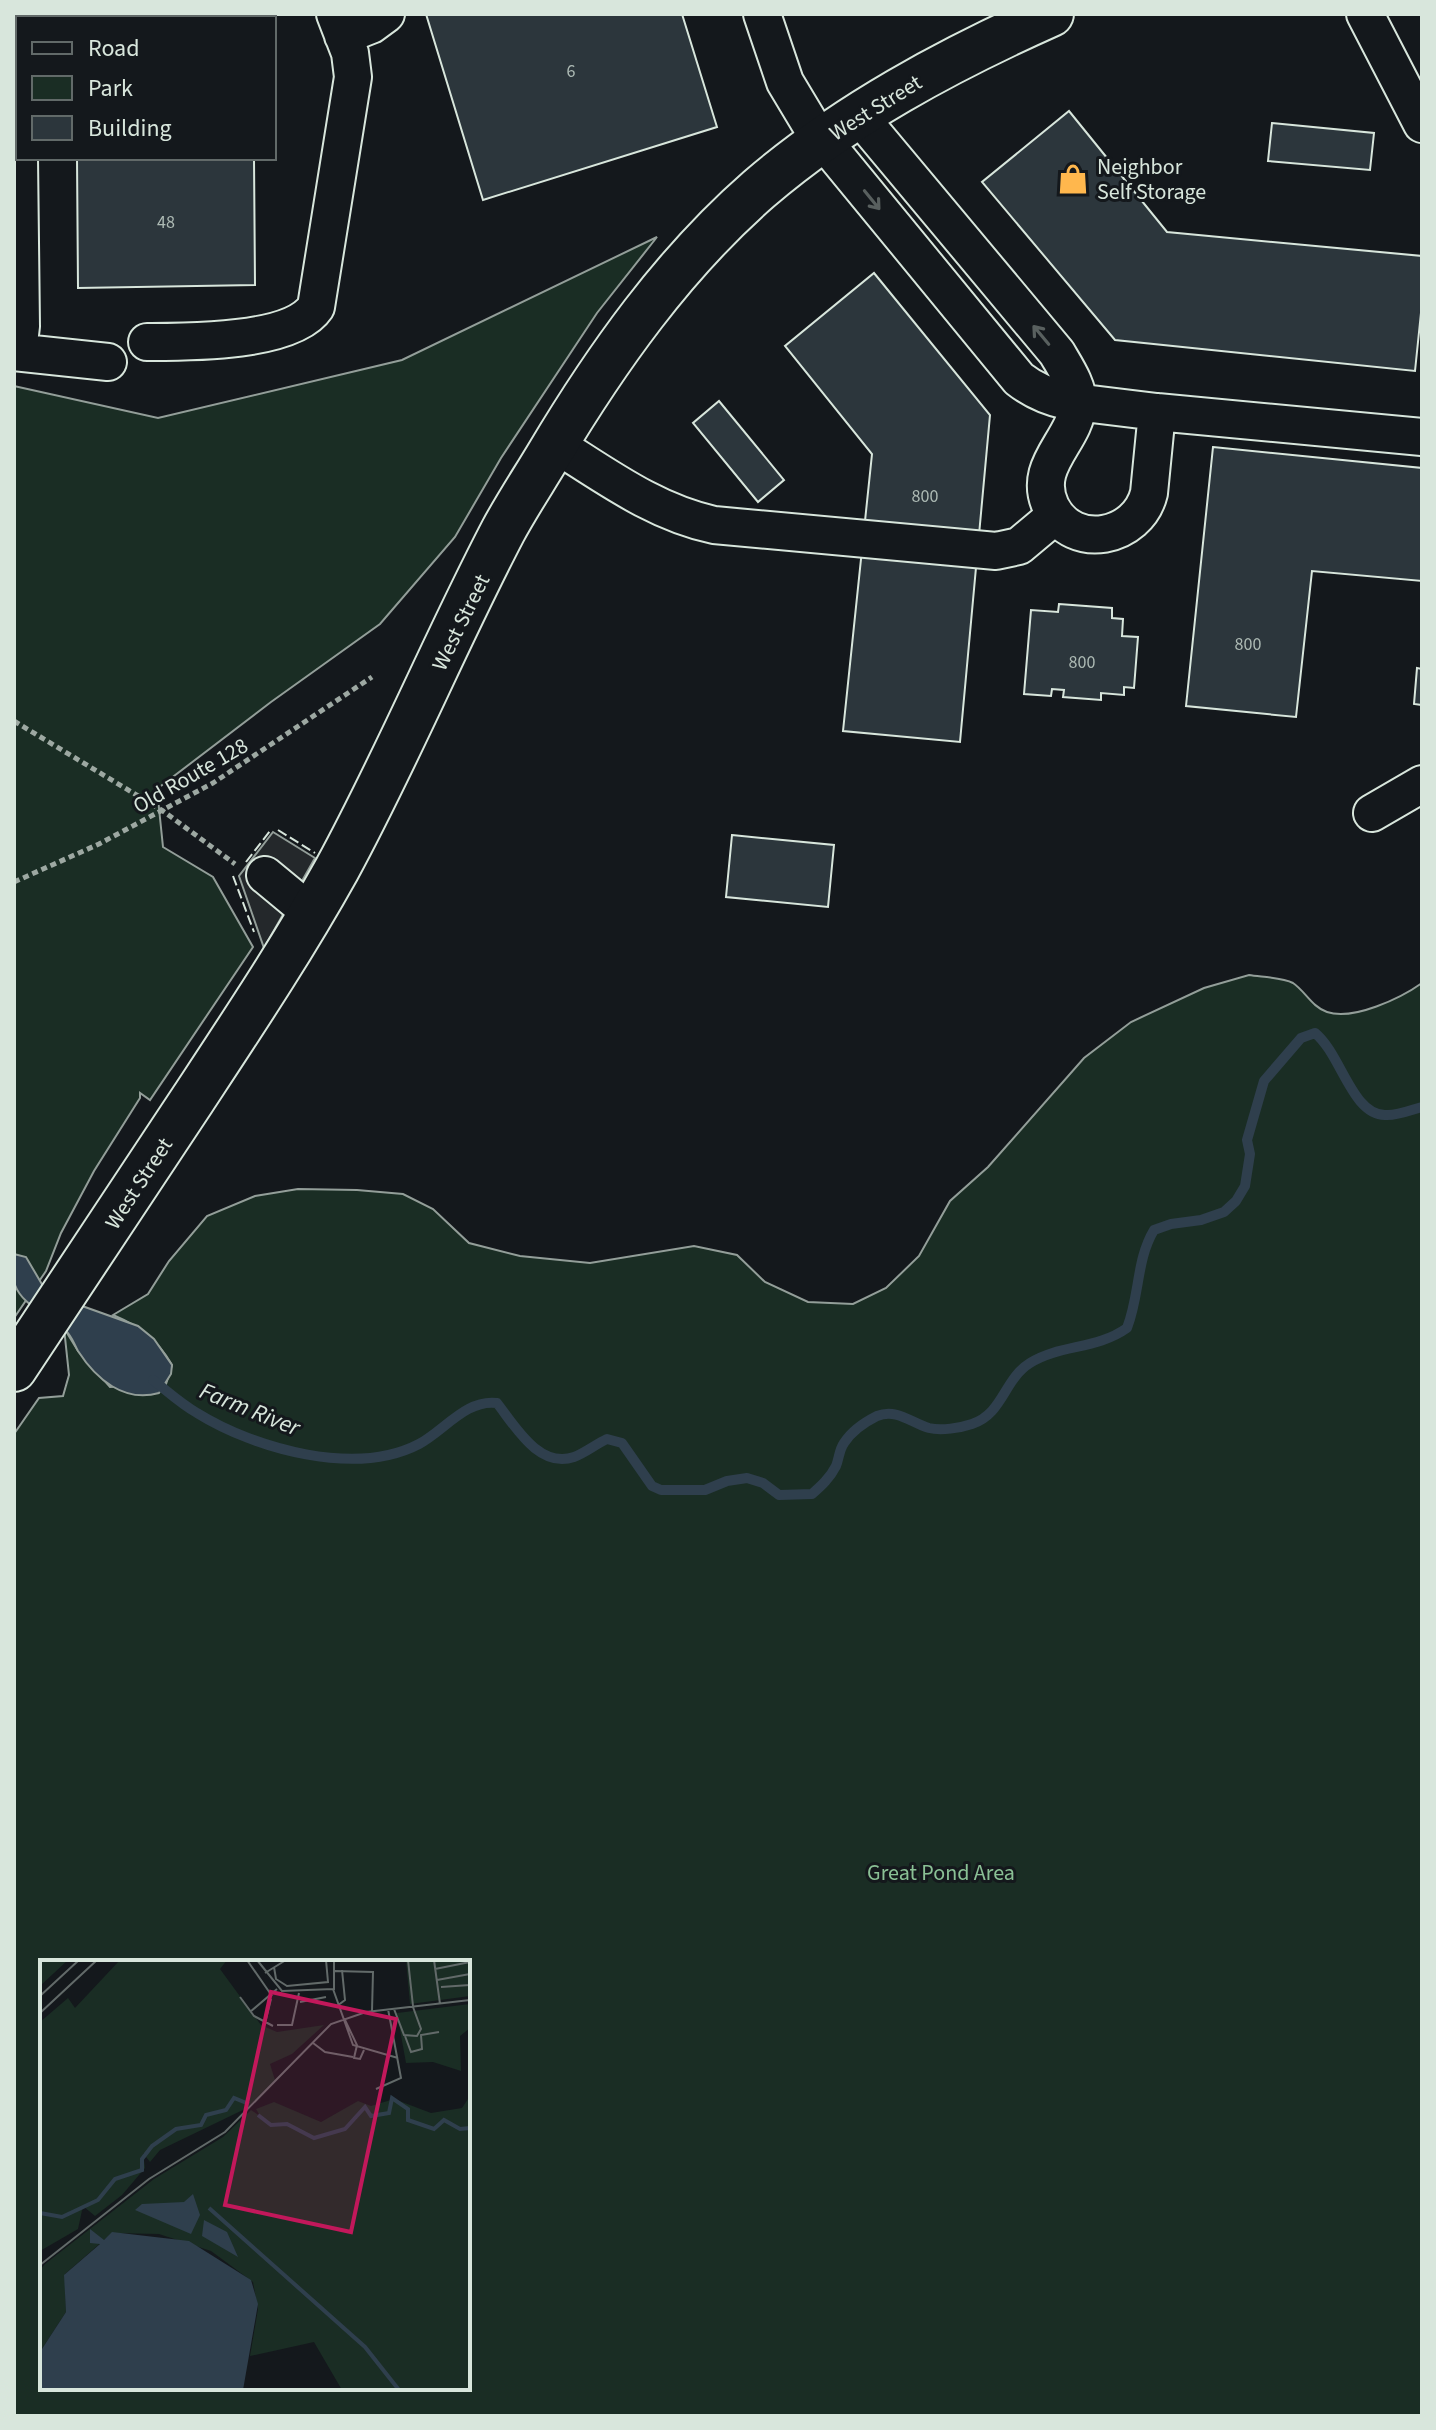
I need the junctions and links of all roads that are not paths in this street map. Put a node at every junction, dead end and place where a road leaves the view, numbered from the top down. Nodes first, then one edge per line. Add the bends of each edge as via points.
1 (386, 14) edge
2 (762, 14) edge
3 (1051, 14) edge
4 (1365, 14) edge
5 (339, 25) edge
6 (859, 116) junction
7 (1422, 124) edge
8 (823, 140) junction
9 (19, 160) edge
10 (147, 342) dead end
11 (16, 352) edge
12 (108, 362) dead end
13 (1078, 402) junction
14 (1157, 412) junction
15 (1422, 437) edge
16 (555, 444) junction
17 (1056, 515) junction
18 (1422, 784) edge
19 (1372, 813) dead end
20 (265, 875) road end
21 (311, 913) junction
22 (25, 1353) edge

1 - 5 street via 371,25
2 - 8 street via 785,82
3 - 6 main road, West Street
4 - 7 street
5 - 10 street via 353,77 316,307 302,322 237,338
6 - 8 main road, West Street
13 -> 6 street via 1057,353
8 -> 13 street via 1019,379 1055,398
8 - 16 main road, West Street via 735,211 669,282
9 - 11 street via 21,326
11 - 12 street
13 - 14 street
13 - 17 street via 1047,471 1047,495
14 - 15 street
14 - 17 street via 1149,493 1135,520 1115,532 1093,535 1075,530
16 - 17 street via 653,505 714,525 996,551 1019,546
16 - 21 main road, West Street via 504,530 385,776
18 - 19 street
20 - 21 street
21 - 22 main road, West Street

